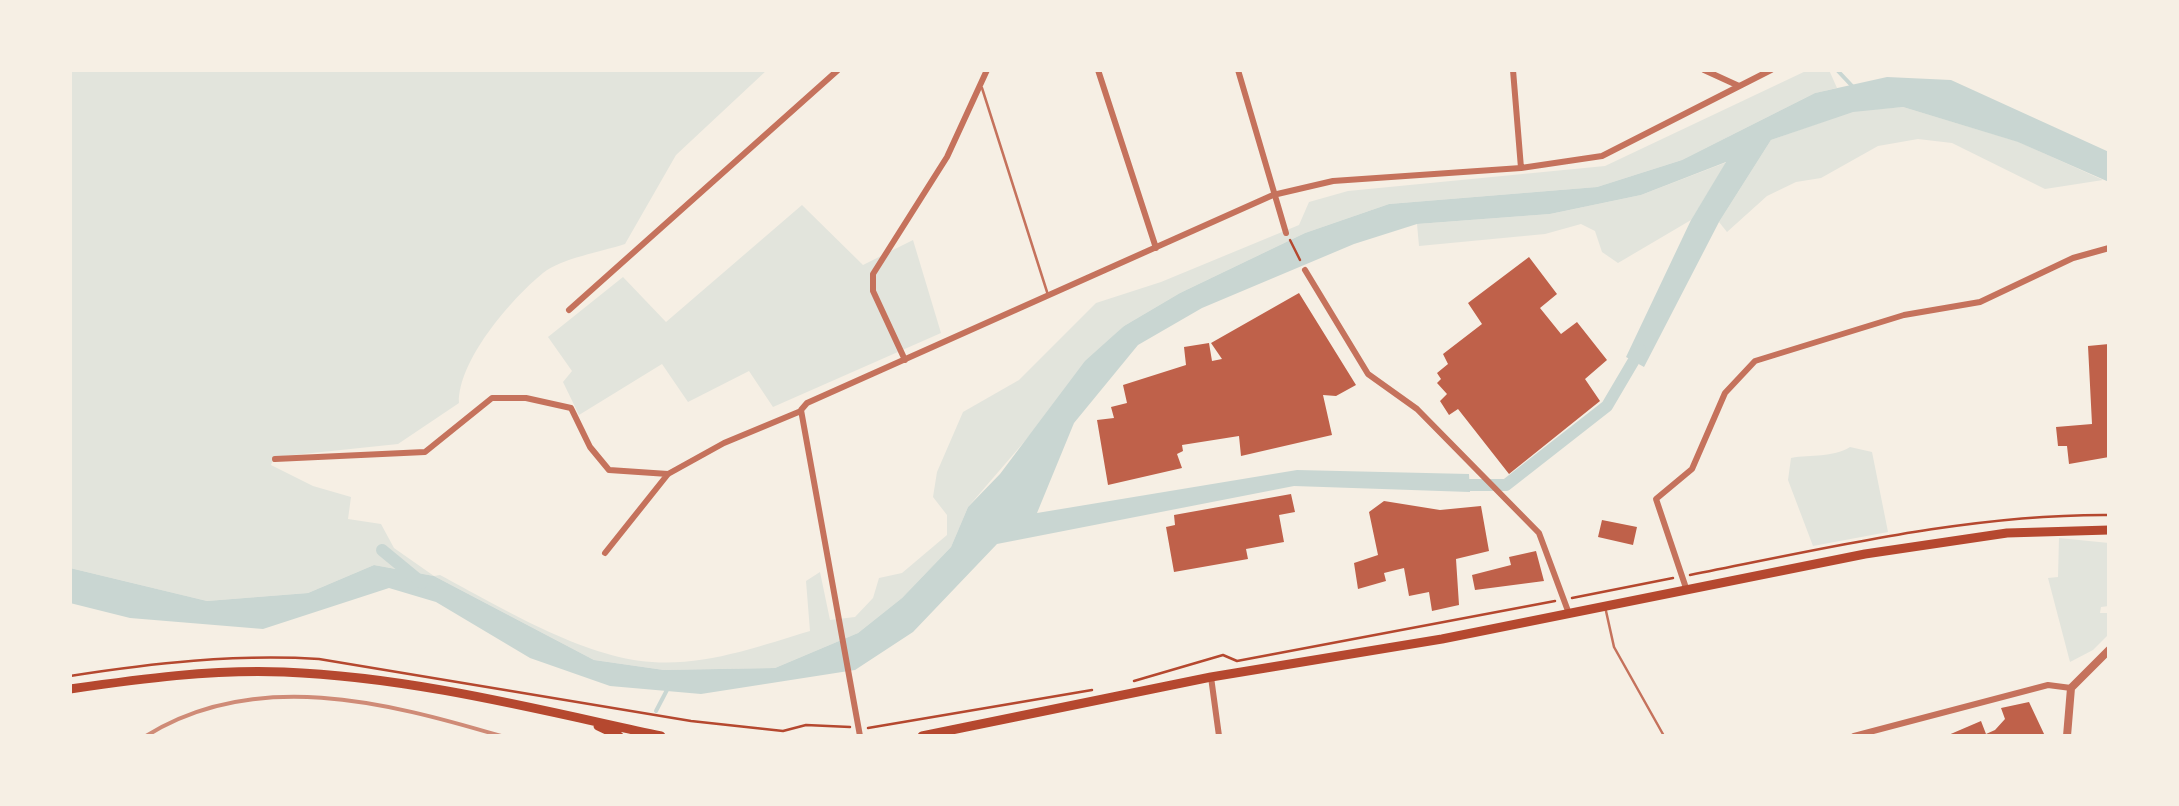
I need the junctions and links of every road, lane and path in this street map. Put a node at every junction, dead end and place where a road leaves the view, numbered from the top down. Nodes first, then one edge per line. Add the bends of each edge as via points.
1 (838, 70) edge
2 (987, 70) edge
3 (1098, 70) edge
4 (1238, 70) edge
5 (1513, 70) edge
6 (1704, 70) edge
7 (1771, 70) edge
8 (980, 82) junction
9 (1740, 86) junction
10 (1522, 168) junction
11 (1273, 195) junction
12 (1286, 233) joint
13 (1156, 248) junction
14 (2109, 248) edge
15 (1305, 270) joint
16 (1049, 296) junction
17 (569, 310) dead end
18 (905, 360) junction
19 (801, 410) junction
20 (275, 459) dead end
21 (668, 474) junction
22 (2109, 515) edge
23 (2109, 530) edge
24 (605, 553) dead end
25 (1682, 577) junction
26 (1686, 588) junction
27 (1565, 599) junction
28 (1605, 604) junction
29 (1568, 610) junction
30 (2109, 650) edge
31 (70, 676) edge
32 (1211, 676) junction
33 (1125, 684) dead end
34 (2071, 688) junction
35 (70, 689) edge
36 (1094, 689) dead end
37 (582, 719) junction
38 (860, 732) edge
39 (620, 736) edge
40 (660, 736) edge
41 (922, 736) edge
42 (1219, 736) edge
43 (1664, 736) edge
44 (1854, 736) edge
45 (2067, 736) edge

1 - 17 street
2 - 8 street
3 - 13 street
4 - 11 street
5 - 10 street
6 - 9 street
7 - 9 street
8 - 16 lane
8 - 18 street via 947,157 872,274 873,291
9 - 10 street via 1602,156
10 - 11 street via 1333,181
11 - 12 street
11 - 13 street
12 - 15 path
13 - 16 street
14 - 25 street via 1980,302 1904,314 1769,354 1732,382 1692,469 1656,499
15 - 27 street via 1368,374 1402,395 1539,533
16 - 18 street
18 - 19 street
19 - 21 street
19 - 38 street
20 - 21 street via 425,452 492,398 526,398 570,408 609,470
21 - 24 street
22 - 25 path via 2042,515
23 - 26 main road via 1960,539
25 - 26 street
25 - 27 path
26 - 28 main road
27 - 29 street
27 - 33 path via 1237,661 1223,655
28 - 29 main road
28 - 43 lane via 1614,647
29 - 32 main road via 1442,639
30 - 34 street
31 - 38 path via 167,660 319,659 691,721
32 - 41 main road
32 - 42 street
34 - 44 street via 2048,685
34 - 45 street
35 - 37 main road via 223,673 322,674
36 - 38 path
37 - 39 main road
37 - 40 main road

